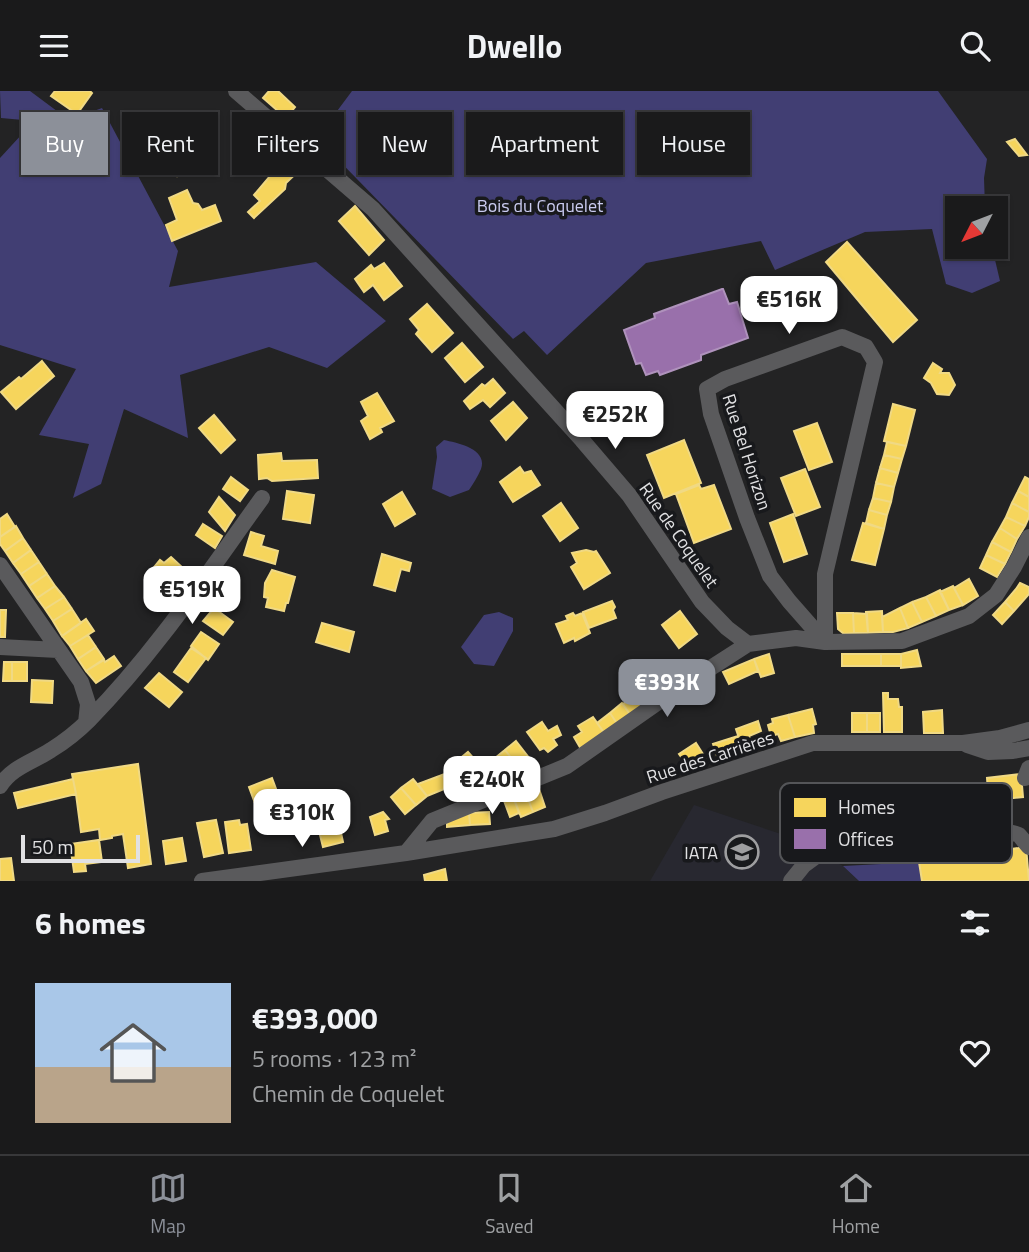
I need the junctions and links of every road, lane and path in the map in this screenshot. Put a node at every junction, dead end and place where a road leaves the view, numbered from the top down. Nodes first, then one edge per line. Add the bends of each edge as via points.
1 (236, 91) edge
2 (262, 498) dead end
3 (1029, 537) edge
4 (0, 565) edge
5 (825, 642) junction
6 (748, 644) junction
7 (0, 647) edge
8 (58, 650) junction
9 (86, 723) junction
10 (1029, 730) edge
11 (963, 743) junction
12 (1029, 748) edge
13 (0, 786) edge
14 (1012, 833) edge
15 (1029, 847) edge
16 (406, 853) junction
17 (807, 863) edge
18 (202, 881) edge
19 (791, 881) edge

1 - 6 street, Rue de Coquelet via 373,209 590,449 629,495 702,602
2 - 9 street via 159,640
3 - 5 street via 996,595 969,616 902,642
4 - 8 street
5 - 5 street, Rue Bel Horizon via 825,573 875,362 866,347 842,337 707,389 711,414 770,576
5 - 6 street via 796,639
6 - 16 street via 567,766 432,821
7 - 8 street
8 - 9 street via 81,682 88,703
9 - 13 street via 6,776
10 - 11 street, Rue des Carrières
11 - 12 street via 988,752
11 - 16 street, Rue des Carrières via 813,743 554,829
14 - 15 street
16 - 18 street, Rue des Carrières
17 - 19 street

